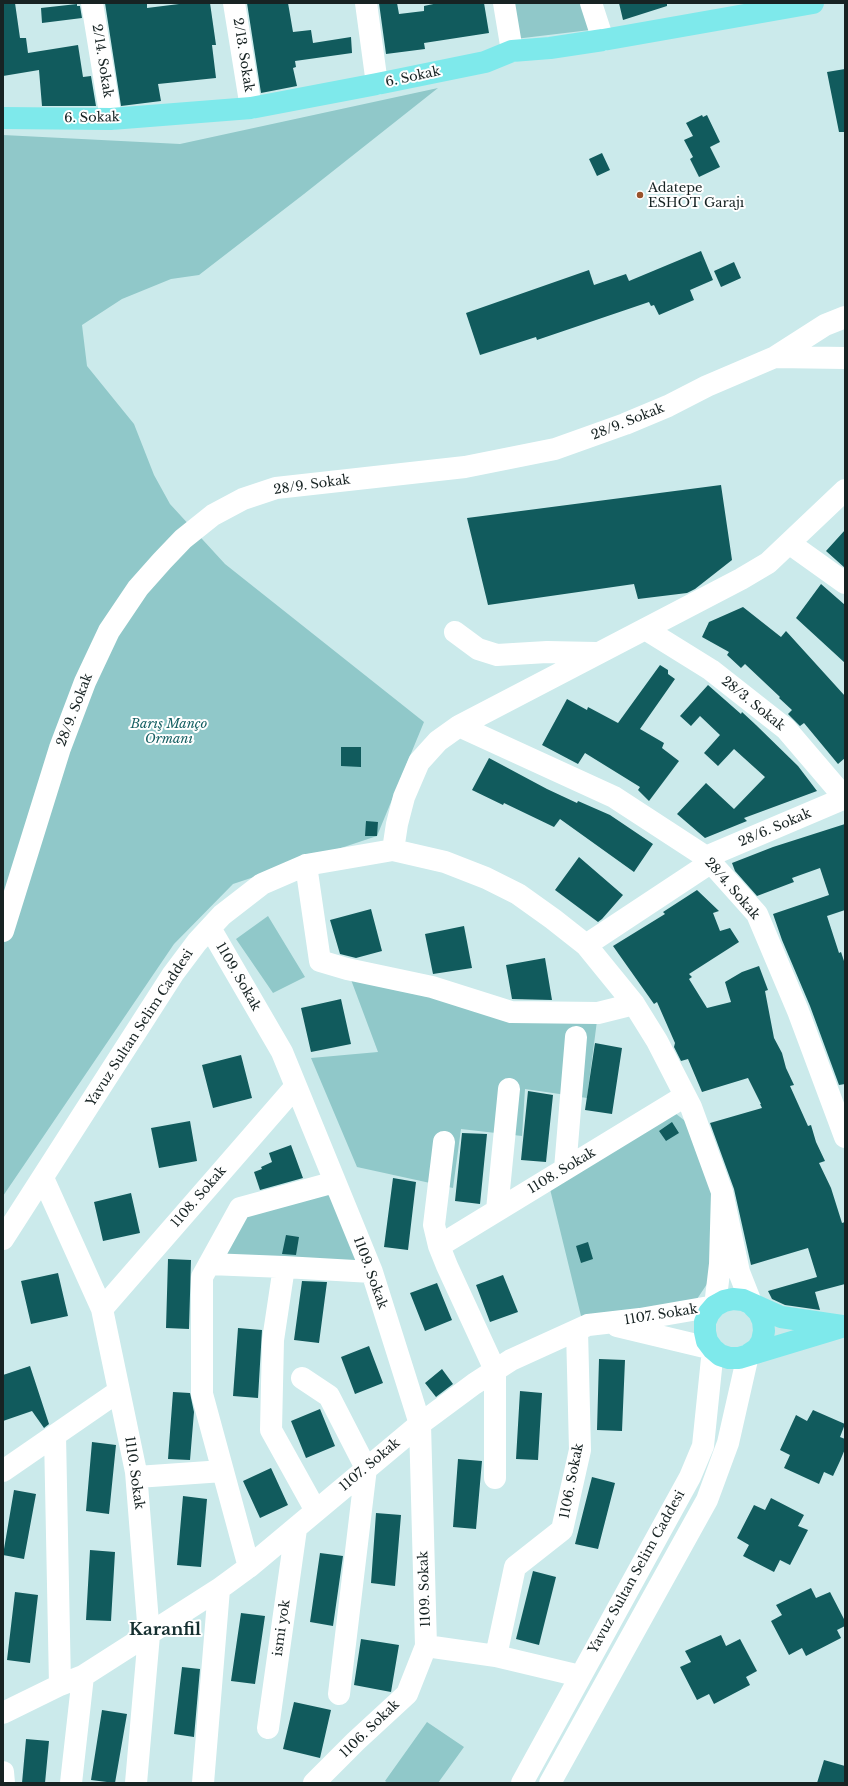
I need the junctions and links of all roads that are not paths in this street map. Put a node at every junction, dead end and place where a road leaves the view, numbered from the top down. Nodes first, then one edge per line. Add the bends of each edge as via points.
1 (92, 3) edge
2 (234, 3) edge
3 (366, 3) edge
4 (504, 3) edge
5 (591, 3) edge
6 (813, 3) edge
7 (753, 9) edge
8 (603, 40) junction
9 (512, 51) junction
10 (377, 84) junction
11 (251, 108) junction
12 (5, 117) edge
13 (111, 119) junction
14 (845, 317) edge
15 (775, 357) junction
16 (845, 358) edge
17 (845, 490) edge
18 (789, 543) junction
19 (845, 583) edge
20 (645, 629) junction
21 (455, 632) dead end
22 (600, 653) junction
23 (459, 726) junction
24 (845, 798) edge
25 (393, 850) junction
26 (708, 860) junction
27 (306, 865) junction
28 (210, 928) junction
29 (3, 931) edge
30 (586, 945) junction
31 (634, 1004) junction
32 (576, 1037) dead end
33 (296, 1086) junction
34 (509, 1089) dead end
35 (685, 1096) junction
36 (845, 1137) edge
37 (444, 1142) dead end
38 (565, 1169) junction
39 (43, 1178) junction
40 (335, 1182) junction
41 (722, 1192) junction
42 (497, 1210) junction
43 (3, 1239) edge
44 (439, 1246) junction
45 (209, 1264) junction
46 (284, 1267) junction
47 (372, 1272) junction
48 (752, 1305) junction
49 (715, 1306) junction
50 (102, 1309) junction
51 (606, 1322) junction
52 (843, 1326) edge
53 (577, 1330) junction
54 (712, 1349) junction
55 (748, 1355) junction
56 (496, 1370) junction
57 (302, 1378) dead end
58 (119, 1391) junction
59 (420, 1424) junction
60 (55, 1435) junction
61 (366, 1468) junction
62 (3, 1469) edge
63 (223, 1472) junction
64 (137, 1478) junction
65 (495, 1478) dead end
66 (316, 1511) junction
67 (296, 1529) junction
68 (249, 1567) junction
69 (219, 1590) junction
70 (149, 1635) junction
71 (426, 1646) junction
72 (496, 1656) junction
73 (83, 1676) junction
74 (580, 1676) junction
75 (60, 1685) junction
76 (339, 1694) dead end
77 (3, 1714) edge
78 (268, 1728) dead end
79 (3, 1772) edge
80 (4, 1783) edge
81 (71, 1783) edge
82 (136, 1783) edge
83 (203, 1783) edge
84 (314, 1783) edge
85 (522, 1783) edge
86 (550, 1783) edge

1 - 13 street, 2/14. Sokak
2 - 11 street, 2/13. Sokak
3 - 10 street
4 - 9 street
5 - 8 street
6 - 7 main road, 6. Sokak
7 - 8 main road, 6. Sokak
8 - 9 main road, 6. Sokak
9 - 10 main road, 6. Sokak via 485,62
10 - 11 main road, 6. Sokak
11 - 13 main road, 6. Sokak
12 - 13 main road, 6. Sokak
14 - 15 street, 28/9. Sokak via 825,325
15 - 16 street, 28/9. Sokak
15 - 29 street, 28/9. Sokak via 668,406 555,449 465,467 276,488 243,499 213,515 183,539 162,561 138,588 109,630 85,682 60,748
17 - 18 street
18 - 19 street
18 - 20 street via 768,563
20 - 22 street
20 - 24 street, 28/3. Sokak via 711,670 786,729
21 - 22 street via 478,649 497,655 547,652
22 - 23 street
23 - 25 street via 438,741 419,762 404,797
23 - 26 street, 28/4. Sokak via 614,797
24 - 26 street, 28/6. Sokak
25 - 27 street, Yavuz Sultan Selim Caddesi
25 - 30 street, Yavuz Sultan Selim Caddesi via 445,862 486,878 518,894
26 - 30 street, 28/6. Sokak
26 - 36 street, 28/4. Sokak via 757,914 798,1011
27 - 28 street, Yavuz Sultan Selim Caddesi via 262,884 222,915
27 - 31 street via 320,961 432,987 511,1012 598,1013
28 - 33 street, 1109. Sokak via 282,1052
28 - 39 street, Yavuz Sultan Selim Caddesi via 173,974
30 - 31 street, Yavuz Sultan Selim Caddesi
31 - 35 street, Yavuz Sultan Selim Caddesi via 657,1040
32 - 38 street
33 - 40 street, 1109. Sokak
33 - 50 street, 1108. Sokak
34 - 42 street
35 - 38 street, 1108. Sokak
35 - 41 street, Yavuz Sultan Selim Caddesi
37 - 44 street via 434,1225
38 - 42 street, 1108. Sokak
39 - 43 street, Yavuz Sultan Selim Caddesi
39 - 50 street, 1110. Sokak
40 - 45 street via 240,1208
40 - 47 street, 1109. Sokak
41 - 48 street via 738,1272
41 - 49 street via 720,1264
42 - 44 street, 1108. Sokak
44 - 56 street
45 - 46 street
45 - 63 street via 202,1277 202,1394
46 - 47 street
46 - 66 street via 273,1340 271,1430
47 - 59 street, 1109. Sokak
48 - 49 main road via 734,1299
48 - 52 main road via 781,1316
48 - 55 main road via 759,1312 764,1331 762,1341
49 - 51 street, 1107. Sokak
49 - 54 main road via 705,1322 707,1341
50 - 58 street, 1110. Sokak
51 - 53 street, 1107. Sokak
51 - 54 street, 1107. Sokak
52 - 55 main road
53 - 56 street, 1107. Sokak via 539,1346
53 - 72 street, 1106. Sokak via 580,1450 562,1530 515,1567
54 - 55 main road via 729,1358
54 - 74 street, Yavuz Sultan Selim Caddesi via 703,1446 690,1478
55 - 86 street, Yavuz Sultan Selim Caddesi via 728,1442 707,1500
56 - 59 street, 1107. Sokak
56 - 65 street
57 - 61 street via 329,1396
58 - 60 street
58 - 64 street, 1110. Sokak
59 - 61 street, 1107. Sokak
59 - 71 street, 1109. Sokak
60 - 62 street
60 - 75 street
61 - 66 street, 1107. Sokak
61 - 76 street
63 - 64 street
63 - 68 street
64 - 70 street, 1110. Sokak
66 - 67 street, 1107. Sokak
67 - 68 street, 1107. Sokak
67 - 78 street, ismi yok
68 - 69 street, 1107. Sokak
69 - 70 street, 1107. Sokak
69 - 83 street
70 - 73 street, 1107. Sokak
70 - 82 street, 1110. Sokak
71 - 72 street
71 - 84 street, 1106. Sokak via 407,1694
72 - 74 street
73 - 75 street, 1107. Sokak
73 - 81 street
74 - 85 street, Yavuz Sultan Selim Caddesi
75 - 77 street, 1107. Sokak
79 - 80 street

